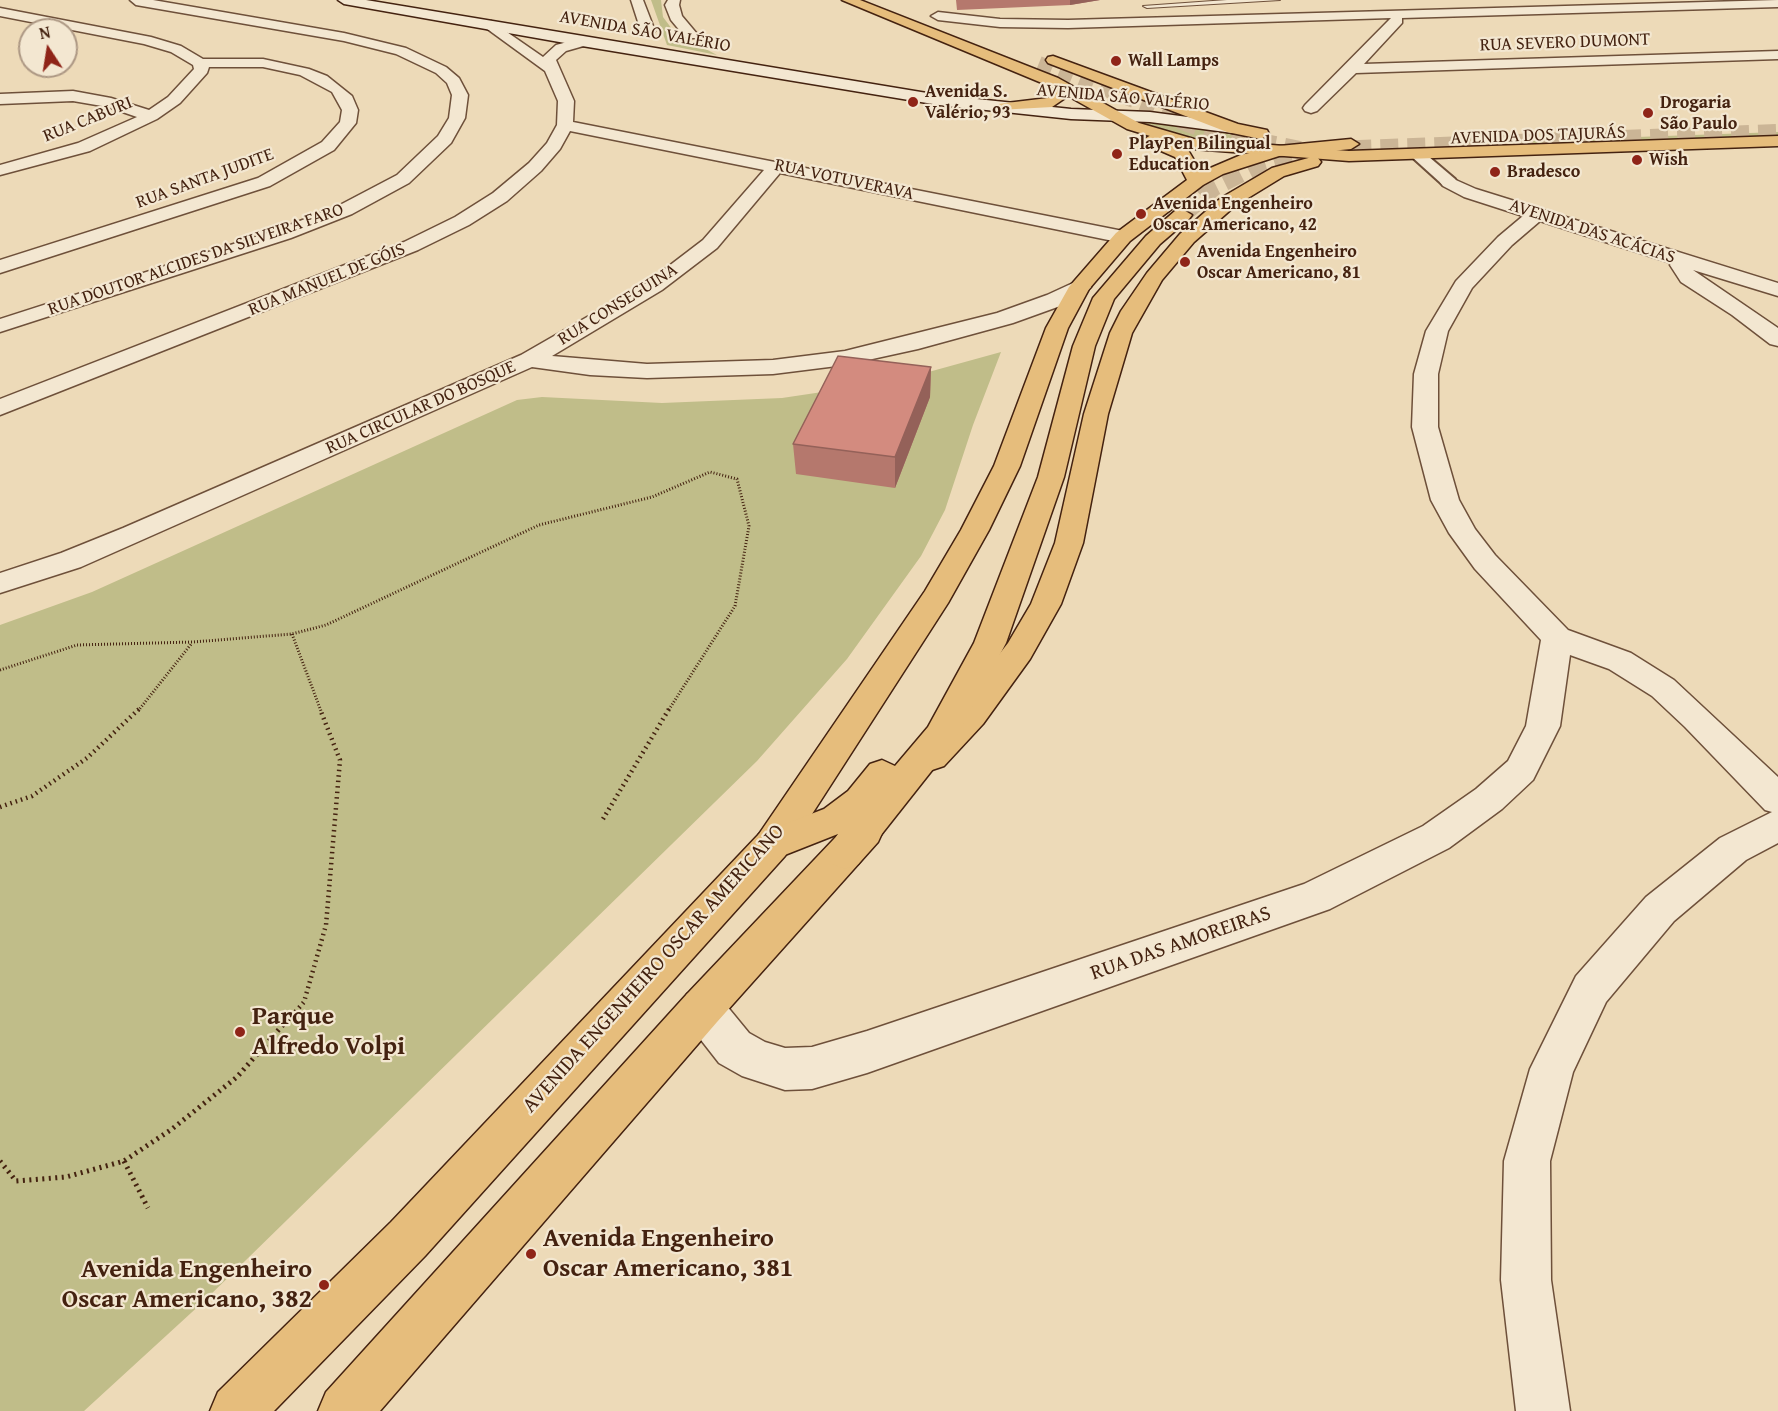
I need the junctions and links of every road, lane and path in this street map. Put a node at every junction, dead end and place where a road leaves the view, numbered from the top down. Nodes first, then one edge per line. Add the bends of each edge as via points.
1 (344, 0) edge
2 (637, 0) edge
3 (674, 0) edge
4 (848, 0) edge
5 (873, 0) edge
6 (1276, 0) edge
7 (133, 2) edge
8 (1145, 3) edge
9 (1171, 3) edge
10 (1778, 3) edge
11 (0, 12) edge
12 (93, 14) dead end
13 (932, 14) joint
14 (30, 18) edge
15 (78, 19) edge
16 (1192, 20) junction
17 (1397, 20) dead end
18 (1158, 21) junction
19 (1068, 24) junction
20 (491, 25) junction
21 (78, 27) edge
22 (648, 31) dead end
23 (691, 35) dead end
24 (998, 39) dead end
25 (1019, 39) dead end
26 (575, 44) junction
27 (519, 46) junction
28 (1778, 55) edge
29 (200, 63) junction
30 (551, 69) junction
31 (1352, 69) junction
32 (1057, 83) junction
33 (1121, 88) junction
34 (0, 99) edge
35 (939, 100) junction
36 (1004, 108) junction
37 (1311, 108) dead end
38 (1111, 115) junction
39 (151, 116) junction
40 (565, 125) junction
41 (1778, 127) edge
42 (1233, 128) junction
43 (1151, 140) junction
44 (1778, 141) edge
45 (1193, 144) junction
46 (1297, 148) joint
47 (1350, 150) junction
48 (1279, 151) junction
49 (1417, 154) junction
50 (1229, 165) junction
51 (777, 166) junction
52 (0, 170) edge
53 (1269, 178) junction
54 (1197, 181) junction
55 (1449, 182) joint
56 (1538, 213) junction
57 (1182, 215) tunnel mouth
58 (1124, 237) junction
59 (1679, 260) junction
60 (0, 267) edge
61 (1735, 277) junction
62 (1080, 287) junction
63 (1778, 290) edge
64 (1740, 310) junction
65 (1005, 318) junction
66 (1, 326) edge
67 (1058, 328) junction
68 (1778, 339) edge
69 (529, 360) junction
70 (0, 408) edge
71 (0, 583) edge
72 (292, 634) junction
73 (1557, 638) junction
74 (193, 642) junction
75 (990, 643) junction
76 (0, 670) edge
77 (1778, 800) edge
78 (0, 807) edge
79 (603, 819) dead end
80 (1778, 825) edge
81 (772, 845) junction
82 (845, 853) junction
83 (702, 1008) junction
84 (0, 1161) edge
85 (124, 1161) junction
86 (148, 1208) dead end
87 (237, 1411) edge
88 (345, 1411) edge
89 (1543, 1411) edge

1 - 20 street, AVENIDA SÃO VALÉRIO
2 - 22 street
3 - 23 street via 676,17
4 - 32 main road
5 - 33 main road
6 - 9 lane
7 - 66 street, RUA DOUTOR ALCIDES DA SILVEIRA FARO via 344,37 401,51 441,70 454,81 460,95 457,118 446,139 404,179 345,210 284,234
8 - 9 lane
8 - 18 lane
9 - 16 lane
10 - 16 street
11 - 14 street, RUA SANTA JUDITE
12 - 15 street
13 - 19 street via 1000,23
13 - 24 main road
16 - 18 street
17 - 31 street
18 - 19 street
19 - 25 street via 1029,30
20 - 26 street, AVENIDA SÃO VALÉRIO
20 - 27 street
21 - 29 street, RUA SANTA JUDITE via 146,40
26 - 27 street
26 - 30 street via 552,54
26 - 35 street, AVENIDA SÃO VALÉRIO
27 - 30 street
28 - 31 street, RUA SEVERO DUMONT
29 - 39 street, RUA CABURI via 202,70 174,100
29 - 60 street, RUA SANTA JUDITE via 263,63 322,79 346,99 350,110 348,123 328,146 264,182
30 - 40 street via 566,100
31 - 37 street
32 - 33 main road via 1112,100 1132,99
32 - 36 main road via 1062,94 1052,102
32 - 38 main road
33 - 42 main road
34 - 39 street via 73,96
35 - 36 street, AVENIDA SÃO VALÉRIO
35 - 43 street, AVENIDA SÃO VALÉRIO
36 - 38 street, AVENIDA SÃO VALÉRIO
38 - 42 street, AVENIDA SÃO VALÉRIO
38 - 45 main road via 1150,132
39 - 52 street, RUA CABURI via 84,147
40 - 51 street, RUA VOTUVERAVA
40 - 70 street, RUA MANUEL DE GÓIS via 535,168 462,221 401,250
41 - 47 main road, AVENIDA DOS TAJURÁS
42 - 47 main road
43 - 45 street, AVENIDA SÃO VALÉRIO
43 - 54 main road via 1182,154
44 - 49 main road, AVENIDA DOS TAJURÁS
45 - 48 main road
46 - 47 main road, AVENIDA DOS TAJURÁS
46 - 48 main road, AVENIDA ENGENHEIRO OSCAR AMERICANO
47 - 48 main road
47 - 49 main road, AVENIDA DOS TAJURÁS
47 - 53 main road
48 - 50 main road, AVENIDA ENGENHEIRO OSCAR AMERICANO
49 - 55 street, AVENIDA DAS ACÁCIAS
50 - 53 main road via 1257,167
50 - 54 main road, AVENIDA ENGENHEIRO OSCAR AMERICANO
51 - 58 street, RUA VOTUVERAVA
51 - 69 street, RUA CONSEGUINA via 710,244 655,286
53 - 82 main road via 1228,202 1187,238 1132,311 1121,333 1096,414 1069,543 1046,604 1019,651 971,716
54 - 58 main road, AVENIDA ENGENHEIRO OSCAR AMERICANO
55 - 56 street, AVENIDA DAS ACÁCIAS via 1470,193
56 - 59 street, AVENIDA DAS ACÁCIAS
56 - 73 street via 1463,285 1437,331 1426,374 1425,427 1445,500 1464,533 1485,562
57 - 75 main road via 1153,240 1104,298 1084,346 1051,477
58 - 62 main road, AVENIDA ENGENHEIRO OSCAR AMERICANO
59 - 61 street, AVENIDA DAS ACÁCIAS
59 - 64 street via 1688,278
61 - 63 street, AVENIDA DAS ACÁCIAS
61 - 64 street via 1734,299
62 - 65 street, RUA CIRCULAR DO BOSQUE
62 - 67 main road, AVENIDA ENGENHEIRO OSCAR AMERICANO
64 - 68 street
65 - 67 street, RUA CIRCULAR DO BOSQUE via 1037,320
65 - 69 street, RUA CIRCULAR DO BOSQUE via 845,358 773,367 647,371
67 - 81 main road, AVENIDA ENGENHEIRO OSCAR AMERICANO via 1007,466 975,530 938,596
69 - 71 street, RUA CIRCULAR DO BOSQUE via 133,534
72 - 74 path
72 - 79 path via 326,625 539,525 652,498 710,472 737,479 749,526 735,606
72 - 85 path via 340,760 326,925 304,1002 237,1077
73 - 77 street via 1620,661 1663,688
73 - 83 street, RUA DAS AMOREIRAS via 1543,726 1521,770 1436,837 1316,897 812,1068 785,1069 734,1048
74 - 76 path via 77,645
74 - 78 path via 136,713 87,758 32,796
75 - 81 main road via 861,801 837,819
75 - 82 main road via 940,736
80 - 89 street via 1733,849 1660,909 1591,989 1552,1069 1527,1161 1526,1280
81 - 87 main road, AVENIDA ENGENHEIRO OSCAR AMERICANO via 408,1239
82 - 83 main road
83 - 88 main road
84 - 85 path via 16,1181 66,1177
85 - 86 path

